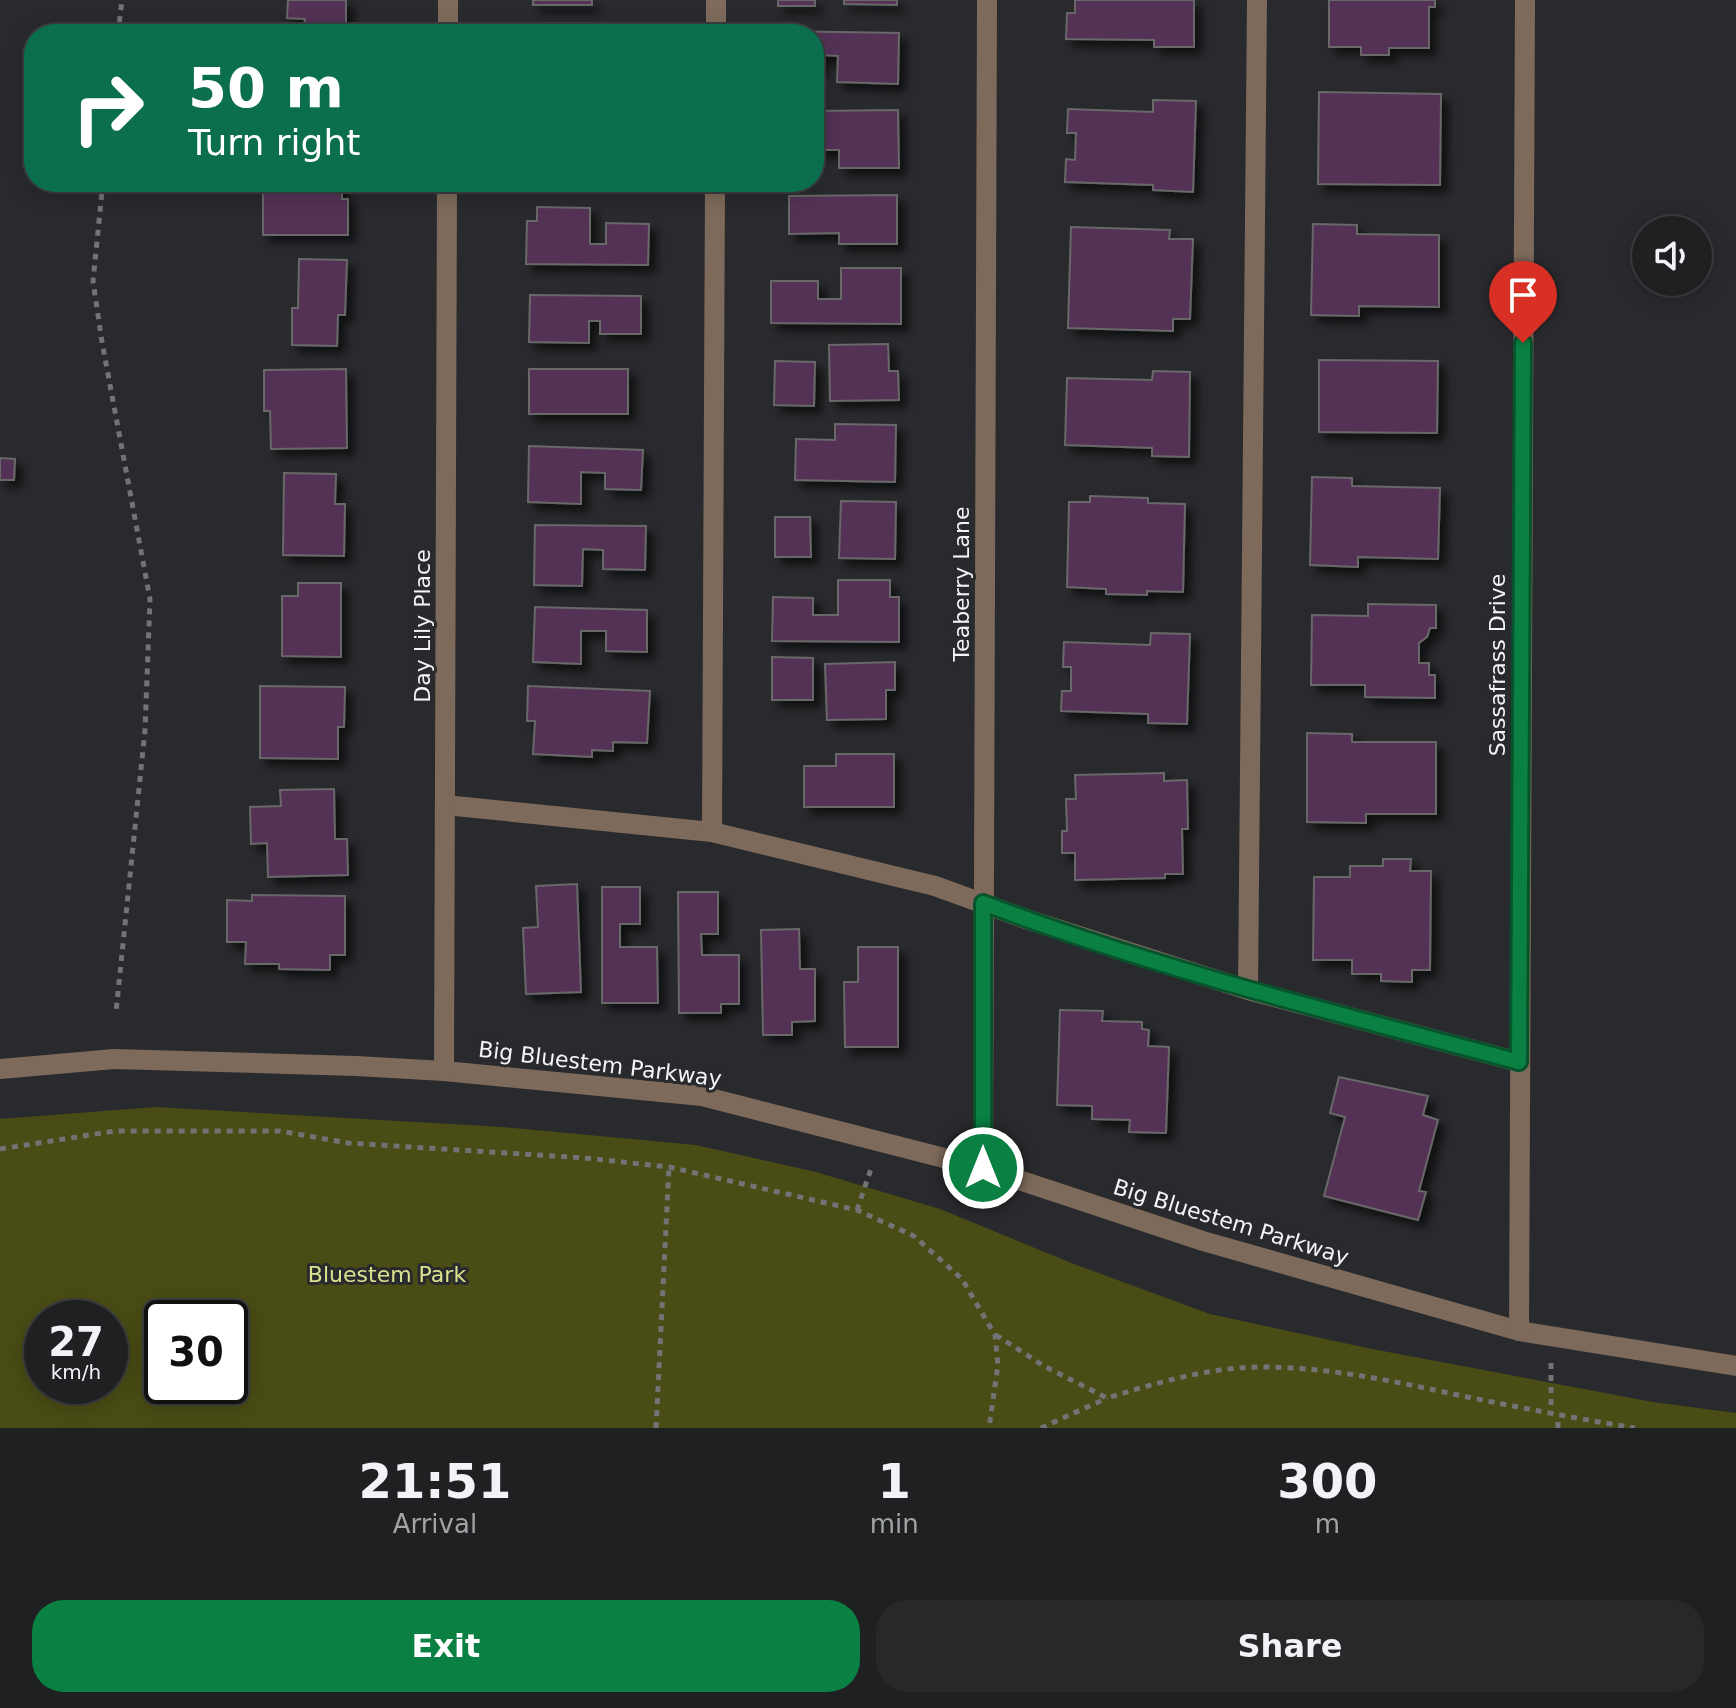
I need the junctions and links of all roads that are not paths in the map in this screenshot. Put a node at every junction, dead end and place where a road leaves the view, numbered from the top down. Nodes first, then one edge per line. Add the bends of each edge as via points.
1 (448, 0) edge
2 (716, 0) edge
3 (987, 0) edge
4 (1257, 0) edge
5 (1525, 0) edge
6 (448, 24) edge
7 (716, 24) edge
8 (447, 192) edge
9 (715, 192) edge
10 (445, 805) junction
11 (712, 832) junction
12 (983, 903) junction
13 (1248, 990) junction
14 (1519, 1062) junction
15 (0, 1069) edge
16 (444, 1071) junction
17 (983, 1168) junction
18 (1519, 1331) junction
19 (1736, 1366) edge

1 - 6 street
2 - 7 street
3 - 12 street, Teaberry Lane
4 - 13 street
5 - 14 street, Sassafrass Drive
8 - 10 street, Day Lily Place
9 - 11 street
10 - 11 street
10 - 16 street, Day Lily Place
11 - 12 street via 935,886
12 - 13 street
12 - 17 street, Teaberry Lane
13 - 14 street
14 - 18 street, Sassafrass Drive
15 - 16 street, Big Bluestem Parkway via 114,1059
16 - 17 street, Big Bluestem Parkway via 702,1096
17 - 18 street, Big Bluestem Parkway via 1203,1241
18 - 19 street, Big Bluestem Parkway

